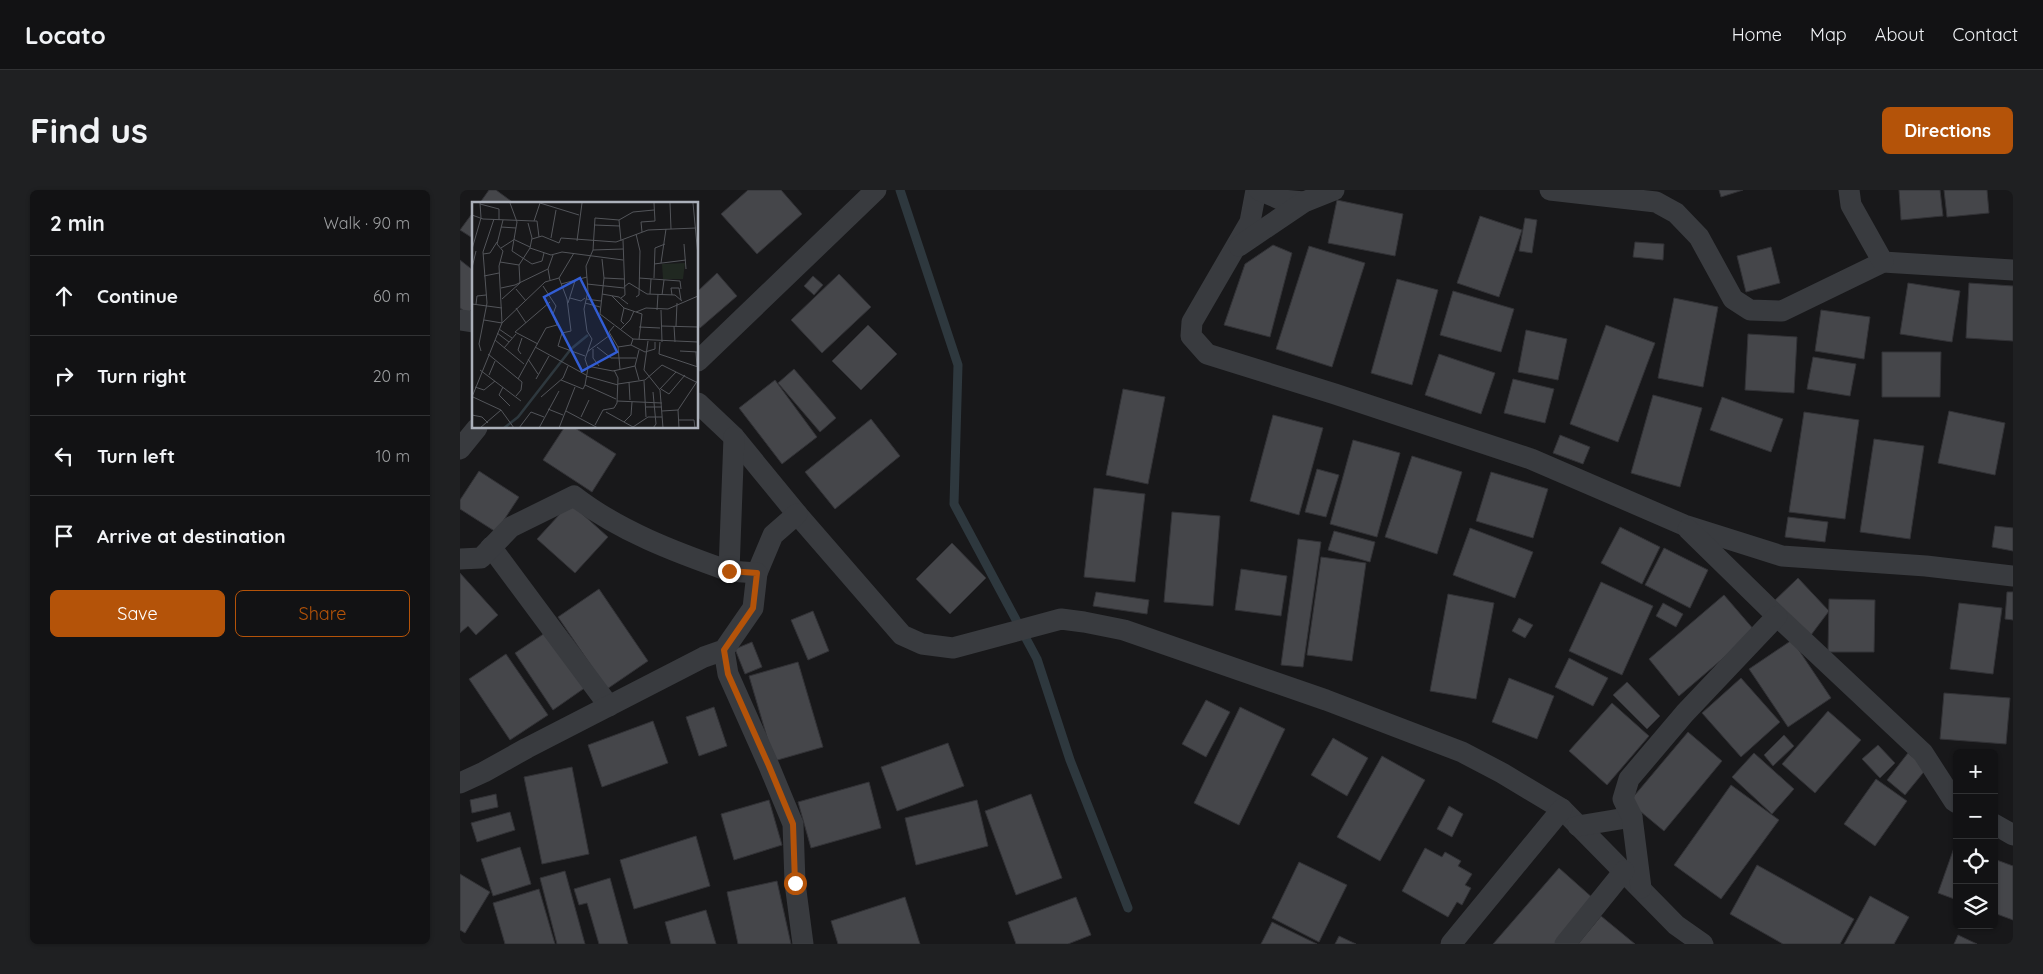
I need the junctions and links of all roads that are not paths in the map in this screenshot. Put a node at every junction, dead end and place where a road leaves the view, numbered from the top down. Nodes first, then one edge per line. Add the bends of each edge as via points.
1 (876, 190) edge
2 (1257, 190) edge
3 (1334, 190) edge
4 (1550, 190) edge
5 (1849, 190) edge
6 (1304, 202) junction
7 (1235, 249) junction
8 (1883, 262) junction
9 (2013, 270) edge
10 (699, 360) edge
11 (699, 404) edge
12 (476, 429) edge
13 (734, 437) junction
14 (460, 449) edge
15 (797, 514) junction
16 (1684, 525) junction
17 (491, 547) junction
18 (460, 559) edge
19 (729, 571) junction
20 (757, 573) junction
21 (2013, 576) edge
22 (1776, 616) junction
23 (724, 650) junction
24 (609, 706) junction
25 (460, 783) edge
26 (1953, 799) edge
27 (1562, 809) junction
28 (1632, 816) junction
29 (1578, 826) junction
30 (1998, 826) edge
31 (2013, 835) edge
32 (1624, 871) junction
33 (1640, 888) junction
34 (1457, 942) edge
35 (803, 944) edge
36 (1566, 944) edge
37 (1703, 944) edge

1 - 10 street
2 - 6 street via 1282,200
2 - 7 street via 1250,222
3 - 6 street
4 - 8 street via 1656,202 1676,213 1699,237 1733,299 1750,310 1782,311
5 - 8 street via 1851,205
6 - 7 street
7 - 16 street via 1192,322 1191,336 1206,354 1531,459
8 - 9 street
11 - 13 street
12 - 14 street
13 - 15 street
13 - 19 street
15 - 20 street via 773,535
15 - 27 street via 902,635 922,644 953,648 1061,619 1124,630 1326,700 1462,752
16 - 21 street via 1782,556
16 - 22 street
17 - 18 street via 480,558
17 - 19 street via 511,527 574,496 597,514 673,551
17 - 24 street
19 - 20 street
20 - 23 street via 753,608
22 - 26 street via 1923,753
22 - 28 street via 1629,779 1623,800
23 - 24 street
23 - 35 street via 728,674 793,824 795,883
24 - 25 street
27 - 29 street
27 - 34 street
28 - 29 street
28 - 33 street
29 - 32 street
30 - 31 street
32 - 33 street
32 - 36 street
33 - 37 street via 1676,925

